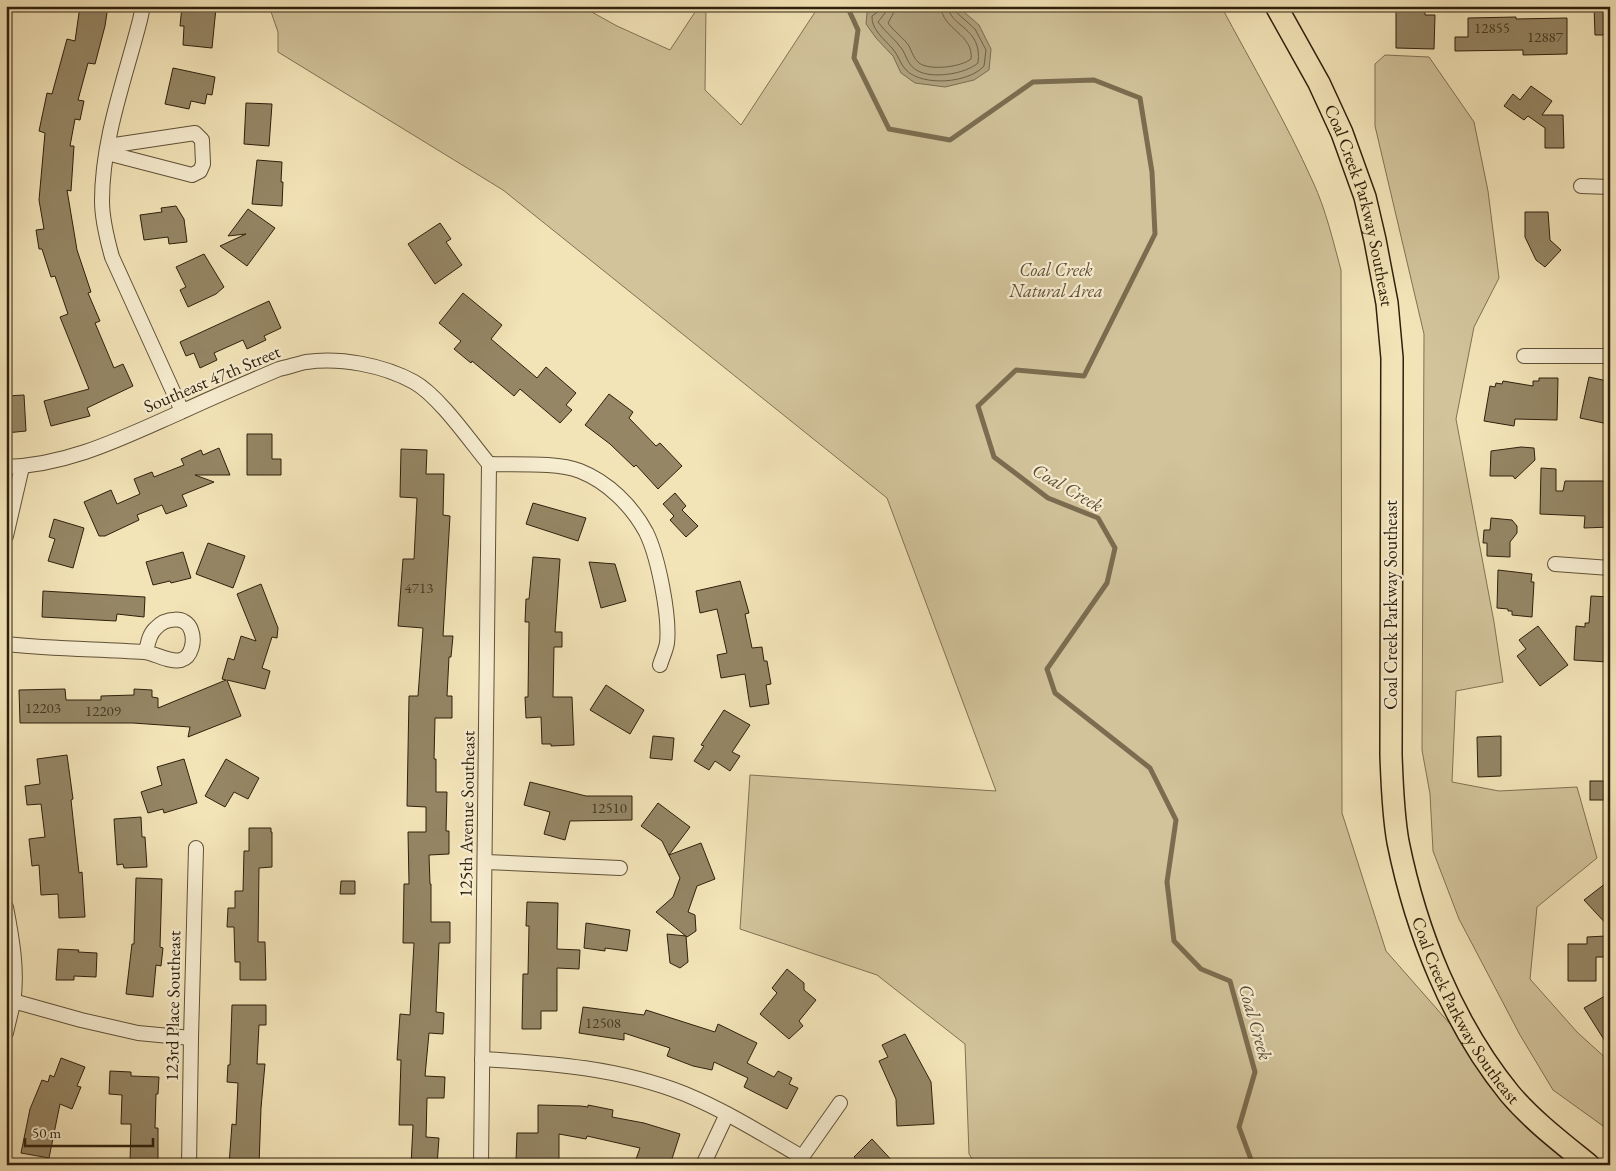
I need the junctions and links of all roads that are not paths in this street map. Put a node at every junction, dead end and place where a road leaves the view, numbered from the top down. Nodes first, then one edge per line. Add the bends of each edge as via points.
1 (143, 6) edge
2 (1276, 6) edge
3 (107, 150) junction
4 (1581, 186) dead end
5 (1610, 187) edge
6 (1524, 356) dead end
7 (1610, 356) edge
8 (182, 411) junction
9 (489, 464) junction
10 (6, 467) edge
11 (22, 467) junction
12 (6, 536) edge
13 (1554, 564) dead end
14 (1610, 568) edge
15 (6, 644) edge
16 (146, 652) dead end
17 (660, 665) dead end
18 (196, 848) dead end
19 (486, 862) junction
20 (620, 868) dead end
21 (6, 907) edge
22 (13, 1001) junction
23 (6, 1033) edge
24 (190, 1038) junction
25 (482, 1059) junction
26 (840, 1103) dead end
27 (727, 1114) junction
28 (806, 1161) edge
29 (189, 1165) edge
30 (481, 1165) edge
31 (703, 1165) edge
32 (1589, 1165) edge

1 - 3 street
2 - 32 main road, Coal Creek Parkway Southeast via 1319,83 1342,133 1364,197 1387,303 1392,358 1392,774 1398,841 1411,895 1425,939 1475,1046 1537,1122
3 - 3 street via 195,133 202,140 203,164 197,174 187,174
3 - 8 street via 102,202 112,257
4 - 5 street
6 - 7 street
8 - 9 street, Southeast 47th Street via 279,369 306,362 364,364 415,383 438,403
8 - 11 street, Southeast 47th Street via 105,446
9 - 17 street via 560,466 579,470 616,493 632,511 646,533 664,593 667,644
9 - 19 street, 125th Avenue Southeast
10 - 11 street, Southeast 47th Street
11 - 12 street
13 - 14 street
15 - 16 street
18 - 24 street, 123rd Place Southeast
19 - 20 street
19 - 25 street, 125th Avenue Southeast
21 - 22 street via 14,964
22 - 23 street
22 - 24 street via 138,1033
24 - 29 street, 123rd Place Southeast
25 - 27 street via 557,1064 636,1078 684,1094
25 - 30 street, 125th Avenue Southeast
26 - 28 street
27 - 28 street
27 - 31 street

